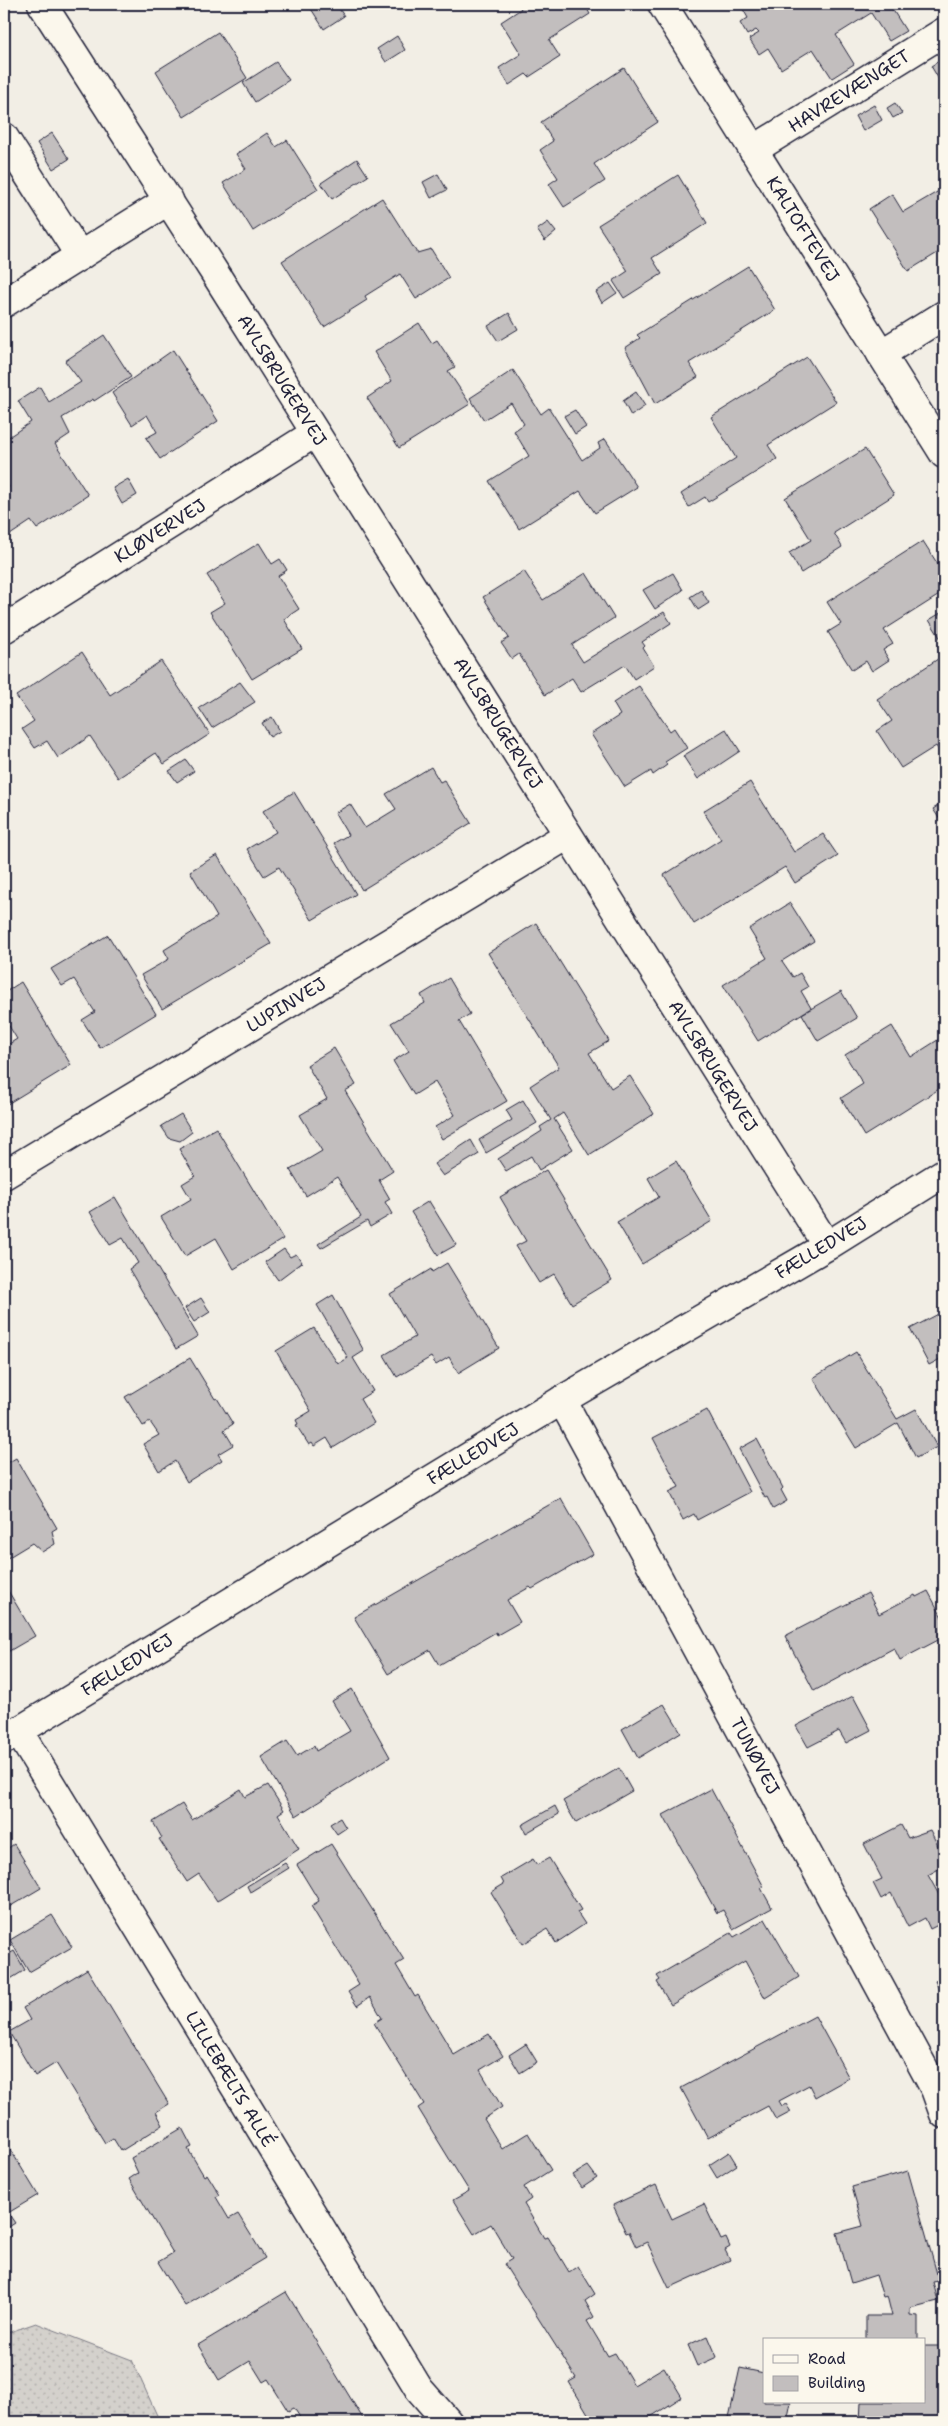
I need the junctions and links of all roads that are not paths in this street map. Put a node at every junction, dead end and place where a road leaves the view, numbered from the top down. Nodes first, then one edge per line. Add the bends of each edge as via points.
1 (42, 4) edge
2 (662, 4) edge
3 (944, 32) edge
4 (4, 137) edge
5 (753, 150) junction
6 (169, 200) junction
7 (80, 256) junction
8 (4, 303) edge
9 (944, 315) edge
10 (881, 354) junction
11 (315, 433) junction
12 (944, 454) edge
13 (4, 630) edge
14 (568, 835) junction
15 (944, 1172) edge
16 (4, 1175) edge
17 (826, 1246) junction
18 (562, 1400) junction
19 (11, 1736) edge
20 (944, 2114) edge
21 (448, 2422) edge

1 - 6 street, AVLSBRUGERVEJ
2 - 5 street, KALTOFTEVEJ
3 - 5 street, HAVREVÆNGET
4 - 7 street
5 - 10 street, KALTOFTEVEJ
6 - 7 street
6 - 11 street, AVLSBRUGERVEJ
7 - 8 street
9 - 10 street
10 - 12 street, KALTOFTEVEJ
11 - 13 street, KLØVERVEJ
11 - 14 street, AVLSBRUGERVEJ
14 - 16 street, LUPINVEJ
14 - 17 street, AVLSBRUGERVEJ
15 - 17 street, FÆLLEDVEJ
17 - 18 street, FÆLLEDVEJ
18 - 19 street, FÆLLEDVEJ
18 - 20 street, TUNØVEJ via 935,2089
19 - 21 street, LILLEBÆLTS ALLÉ via 419,2389

